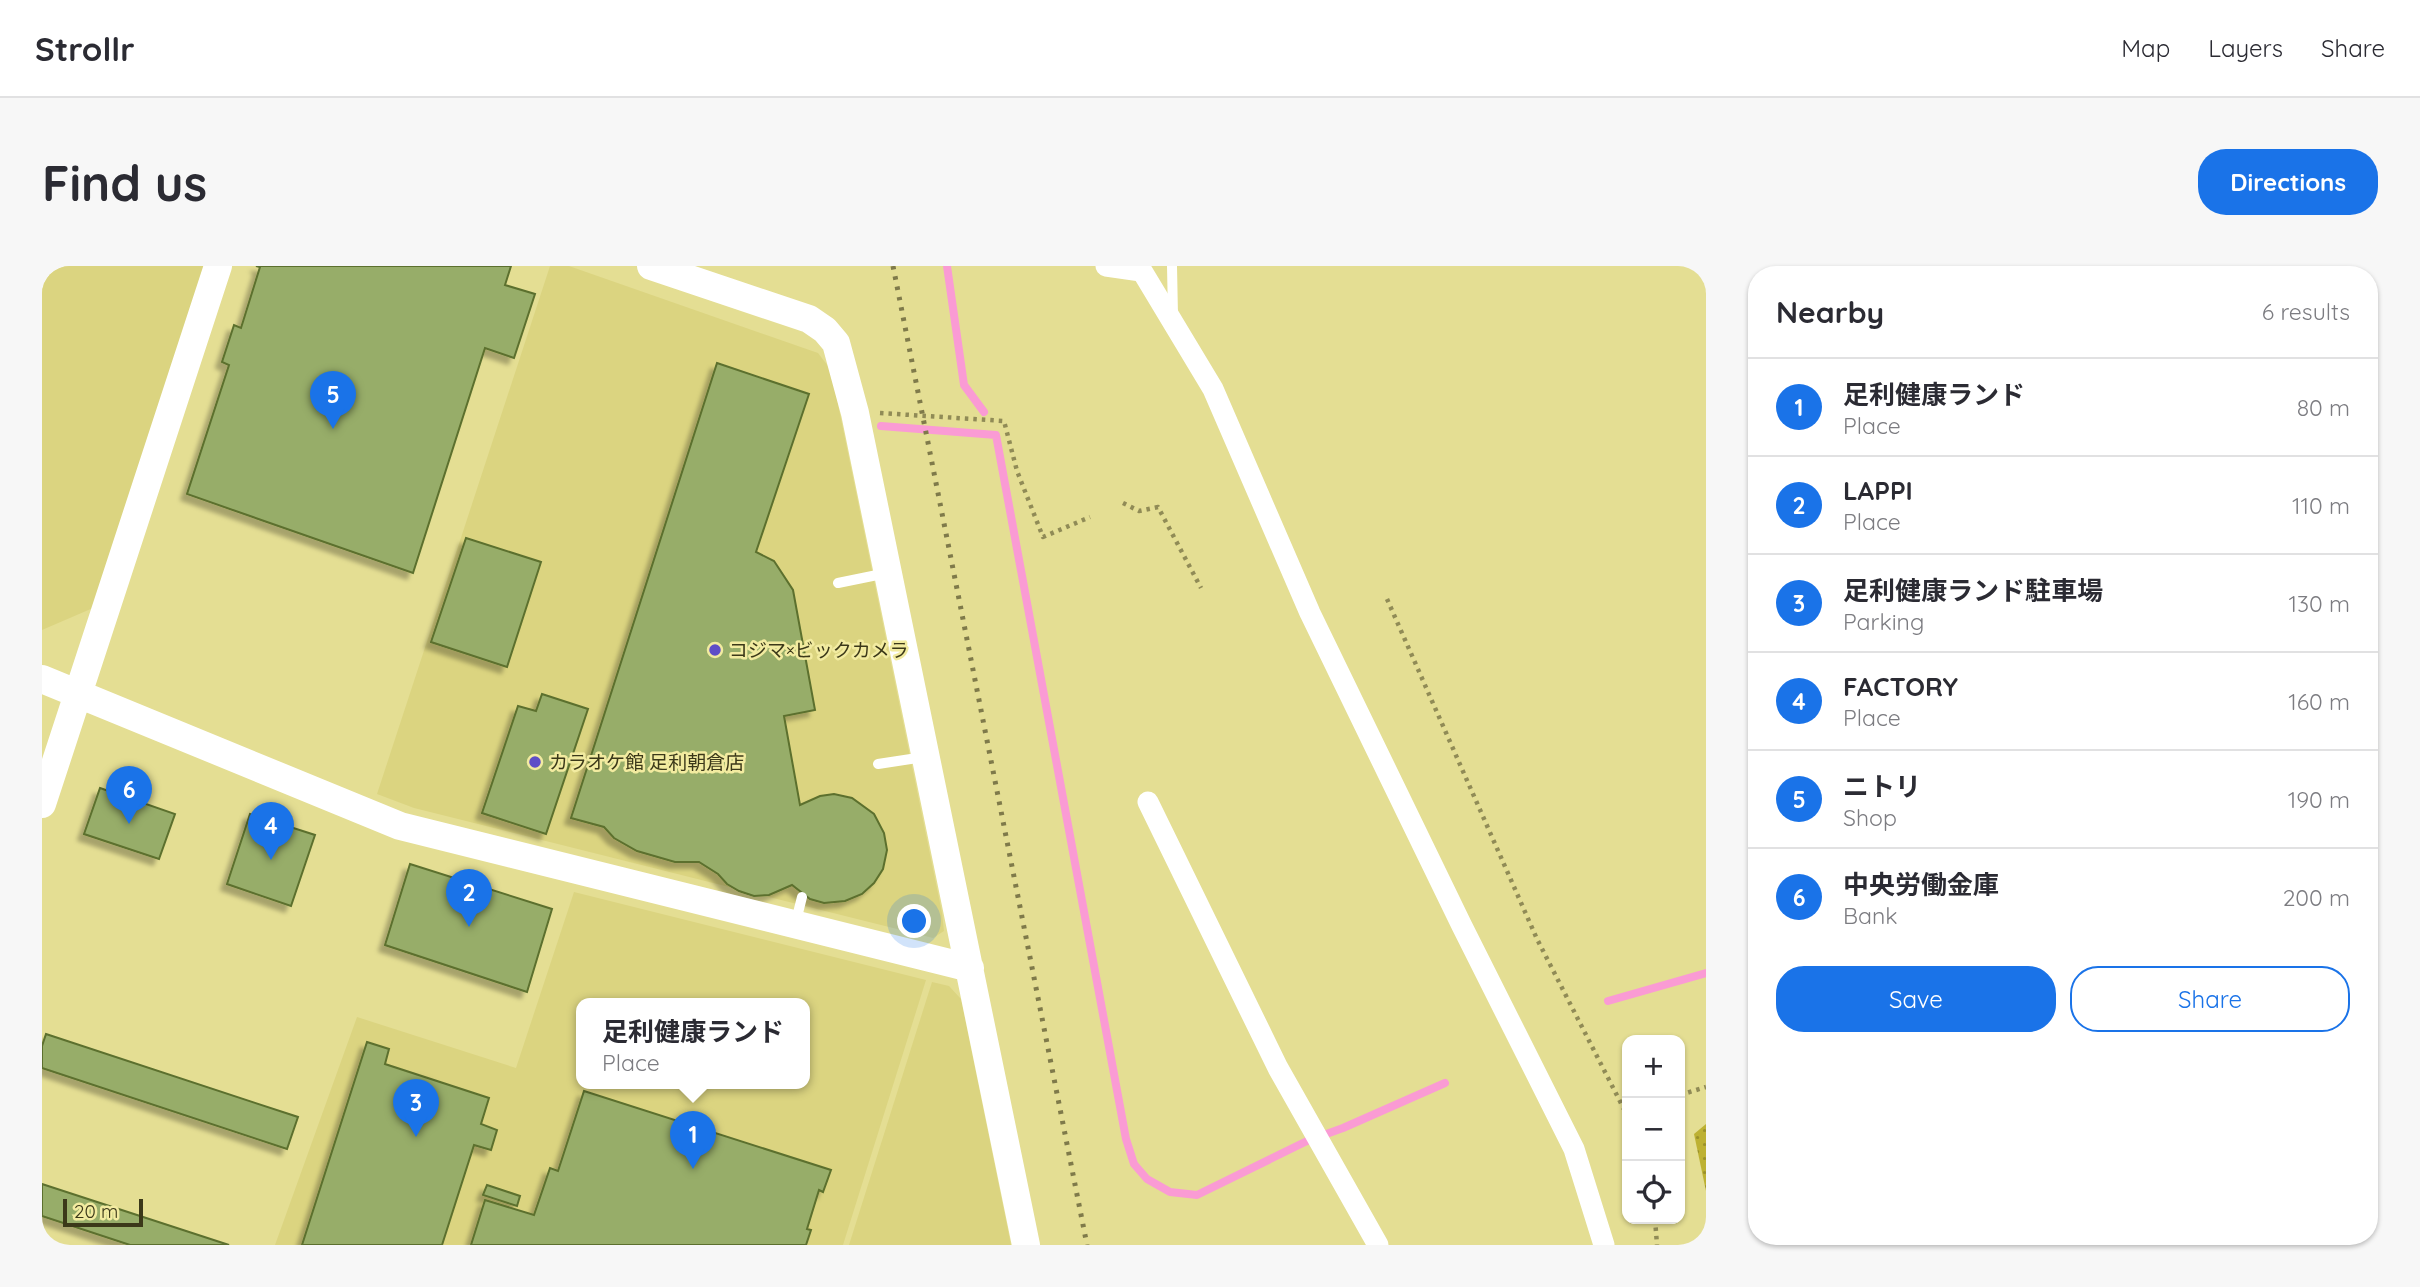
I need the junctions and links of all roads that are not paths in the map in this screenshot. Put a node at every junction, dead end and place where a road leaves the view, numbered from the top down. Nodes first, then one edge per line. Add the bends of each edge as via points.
1 (218, 266) edge
2 (651, 266) edge
3 (1106, 266) edge
4 (1172, 266) edge
5 (1140, 268) edge
6 (1173, 322) junction
7 (888, 573) junction
8 (838, 583) dead end
9 (42, 679) edge
10 (78, 694) junction
11 (926, 756) junction
12 (878, 764) dead end
13 (1148, 802) dead end
14 (42, 804) edge
15 (802, 897) dead end
16 (795, 925) junction
17 (970, 968) junction
18 (1026, 1245) edge
19 (1378, 1245) edge
20 (1604, 1245) edge

1 - 10 street
2 - 7 street via 809,319 836,343
3 - 5 street
4 - 6 lane
5 - 6 street
6 - 20 street via 1213,389 1310,613 1574,1149
7 - 8 lane
7 - 11 street
9 - 10 street
10 - 14 street
10 - 16 street via 400,826
11 - 12 lane
11 - 17 street
13 - 19 street via 1278,1068
15 - 16 lane
16 - 17 street
17 - 18 street

